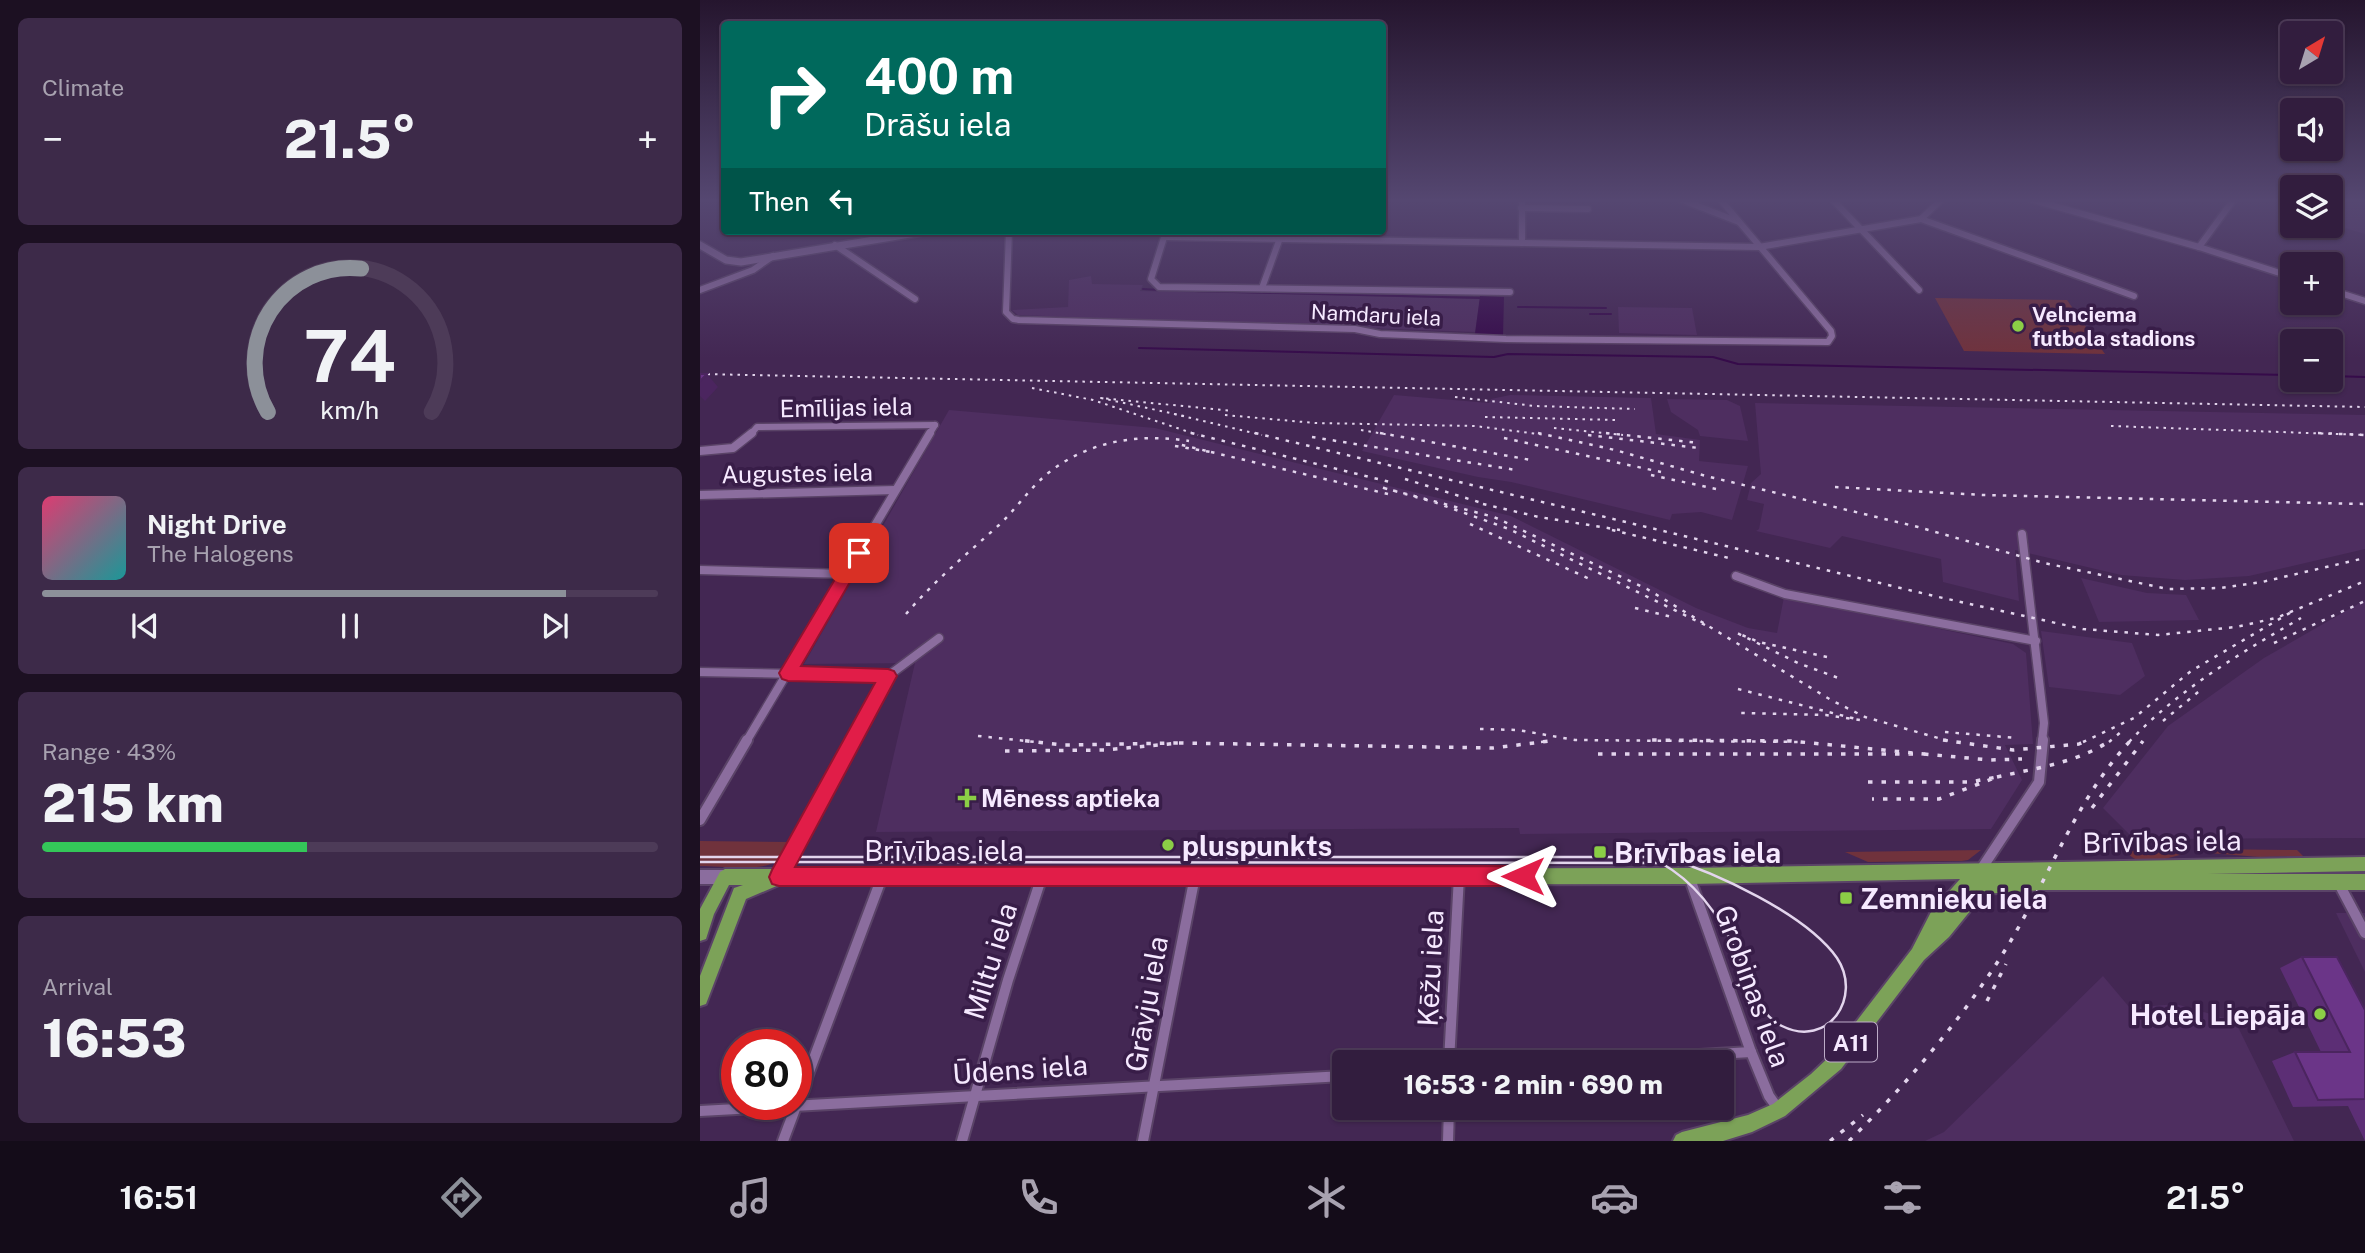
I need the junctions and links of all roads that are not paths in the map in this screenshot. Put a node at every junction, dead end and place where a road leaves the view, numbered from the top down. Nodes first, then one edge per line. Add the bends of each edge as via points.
1 (713, 252) edge
2 (794, 252) edge
3 (846, 252) edge
4 (1008, 252) edge
5 (1160, 252) edge
6 (1275, 252) edge
7 (1763, 252) edge
8 (1884, 252) edge
9 (2013, 252) edge
10 (2215, 252) edge
11 (773, 256) junction
12 (741, 262) junction
13 (2280, 273) edge
14 (732, 278) junction
15 (1262, 288) junction
16 (700, 289) edge
17 (1919, 290) dead end
18 (1510, 292) dead end
19 (2343, 294) edge
20 (2134, 296) dead end
21 (915, 299) dead end
22 (2365, 301) edge
23 (700, 451) edge
24 (895, 490) junction
25 (700, 495) edge
26 (2022, 534) dead end
27 (700, 570) edge
28 (847, 574) junction
29 (1736, 576) dead end
30 (939, 638) dead end
31 (2036, 642) junction
32 (700, 672) edge
33 (788, 673) junction
34 (888, 676) junction
35 (700, 820) edge
36 (2365, 864) edge
37 (1042, 876) junction
38 (1195, 876) junction
39 (1459, 876) junction
40 (1689, 876) junction
41 (700, 877) edge
42 (725, 877) junction
43 (779, 877) junction
44 (883, 877) junction
45 (1980, 879) junction
46 (2339, 882) junction
47 (2365, 883) edge
48 (740, 894) junction
49 (700, 933) edge
50 (2365, 933) edge
51 (700, 998) edge
52 (1450, 1050) edge
53 (1751, 1052) junction
54 (1734, 1053) edge
55 (812, 1067) edge
56 (1332, 1077) edge
57 (1156, 1087) junction
58 (974, 1097) junction
59 (812, 1104) edge
60 (721, 1110) edge
61 (1779, 1110) junction
62 (700, 1111) edge
63 (792, 1120) edge
64 (1448, 1120) edge
65 (783, 1141) edge
66 (962, 1141) edge
67 (1143, 1141) edge
68 (1448, 1141) edge
69 (1682, 1141) edge

1 - 12 street
2 - 11 street
3 - 21 street
4 - 7 street, Namdaru iela via 1006,312 1019,320 1355,329 1506,339 1828,341 1831,331
5 - 15 street via 1151,279 1154,284
6 - 15 street
8 - 17 street
9 - 20 street
10 - 13 street
11 - 12 street
11 - 14 street
12 - 14 street
14 - 16 street
15 - 18 street
19 - 22 street
23 - 24 street, Emīlijas iela via 733,449 757,427 935,425
24 - 25 street, Augustes iela
24 - 28 street
26 - 31 street
27 - 28 street
28 - 33 street
29 - 31 street via 1786,594
30 - 34 street
31 - 45 street via 2044,723 2039,782
32 - 33 street
33 - 34 street
33 - 35 street
34 - 43 street
36 - 45 highway, Brīvības iela
37 - 38 highway, Brīvības iela
37 - 44 highway, Brīvības iela
37 - 58 street, Miltu iela
38 - 39 highway, Brīvības iela
38 - 57 street, Grāvju iela
39 - 40 highway, Brīvības iela
39 - 52 street, Ķēžu iela
40 - 45 highway, Brīvības iela
40 - 53 street, Grobiņas iela
41 - 42 main road, Brīvības iela
42 - 43 highway, Brīvības iela
42 - 48 highway
42 - 49 highway
43 - 44 highway, Brīvības iela
43 - 48 highway
44 - 55 street
45 - 46 highway, Brīvības iela via 2031,883
45 - 61 highway, A11 via 1835,1063
46 - 47 highway, Brīvības iela
46 - 50 street
48 - 51 highway
53 - 54 street
53 - 61 street, Grobiņas iela
56 - 57 street, Ūdens iela
57 - 58 street, Ūdens iela
57 - 67 street, Grāvju iela
58 - 59 street, Ūdens iela
58 - 66 street, Miltu iela
60 - 62 street, Ūdens iela
61 - 69 highway, A11 via 1736,1129
63 - 65 street
64 - 68 street

